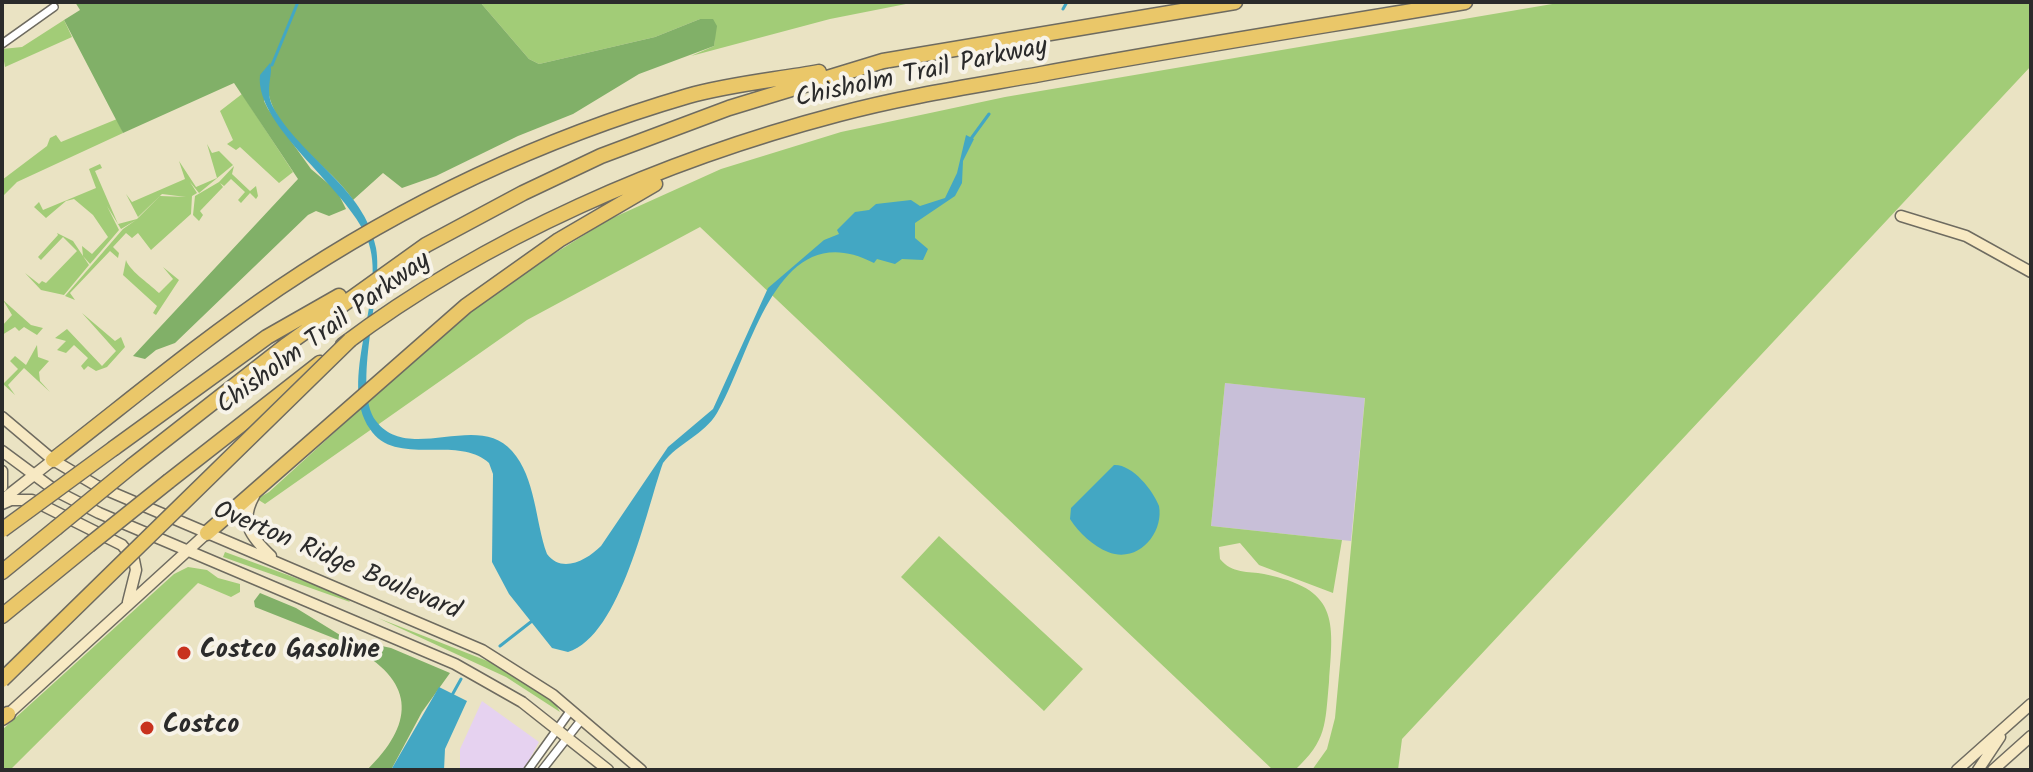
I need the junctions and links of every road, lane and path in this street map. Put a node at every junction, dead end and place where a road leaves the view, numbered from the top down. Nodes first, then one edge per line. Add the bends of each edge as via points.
1 (1235, 2) edge
2 (1465, 2) edge
3 (54, 7) dead end
4 (2, 44) edge
5 (883, 61) junction
6 (696, 159) junction
7 (1901, 216) dead end
8 (426, 245) junction
9 (2031, 272) edge
10 (350, 340) junction
11 (2, 417) edge
12 (2, 451) edge
13 (53, 460) junction
14 (2, 471) edge
15 (33, 476) junction
16 (260, 486) junction
17 (2, 487) edge
18 (2, 502) edge
19 (2, 530) edge
20 (207, 533) junction
21 (187, 551) junction
22 (276, 560) junction
23 (2, 572) edge
24 (128, 604) junction
25 (2, 616) edge
26 (2, 680) edge
27 (2031, 704) edge
28 (571, 710) junction
29 (4, 717) edge
30 (582, 719) junction
31 (2003, 728) junction
32 (557, 729) junction
33 (2031, 736) edge
34 (568, 737) junction
35 (1971, 757) junction
36 (528, 770) edge
37 (542, 770) edge
38 (608, 770) edge
39 (641, 770) edge
40 (1957, 770) edge
41 (1969, 770) edge
42 (1978, 770) edge
43 (1993, 770) edge

1 - 5 highway, Chisholm Trail Parkway
2 - 6 highway, Chisholm Trail Parkway via 926,94 840,113
3 - 4 street
5 - 8 highway, Chisholm Trail Parkway via 656,133 564,173
5 - 13 highway via 692,95 529,154 390,221 250,308
6 - 10 highway, Chisholm Trail Parkway via 566,214 474,261
6 - 16 highway via 559,240 466,306
7 - 9 street via 1966,236
8 - 19 highway, bridge via 227,364
8 - 23 highway, Chisholm Trail Parkway, bridge via 216,399
10 - 25 highway, Chisholm Trail Parkway, bridge
10 - 26 highway, bridge
11 - 13 street, Overton Ridge Boulevard
12 - 15 street, Overton Ridge Boulevard
13 - 15 street
13 - 20 street, Overton Ridge Boulevard via 97,486
14 - 17 street
15 - 18 street
15 - 21 street, Overton Ridge Boulevard via 99,513
16 - 20 highway
16 - 22 street via 245,511 246,526
18 - 24 street via 32,500 122,545 136,570
20 - 21 street
20 - 22 street, Overton Ridge Boulevard
21 - 24 street
21 - 32 street, Overton Ridge Boulevard via 436,655 499,688
22 - 28 street, Overton Ridge Boulevard via 464,640
24 - 29 street
27 - 31 street
28 - 30 street, Overton Ridge Boulevard
28 - 32 street
30 - 34 street
30 - 39 street, Overton Ridge Boulevard
31 - 35 street
31 - 42 street
32 - 34 street, Overton Ridge Boulevard
32 - 36 street
33 - 43 street
34 - 37 street
34 - 38 street, Overton Ridge Boulevard
35 - 40 street
35 - 41 street

